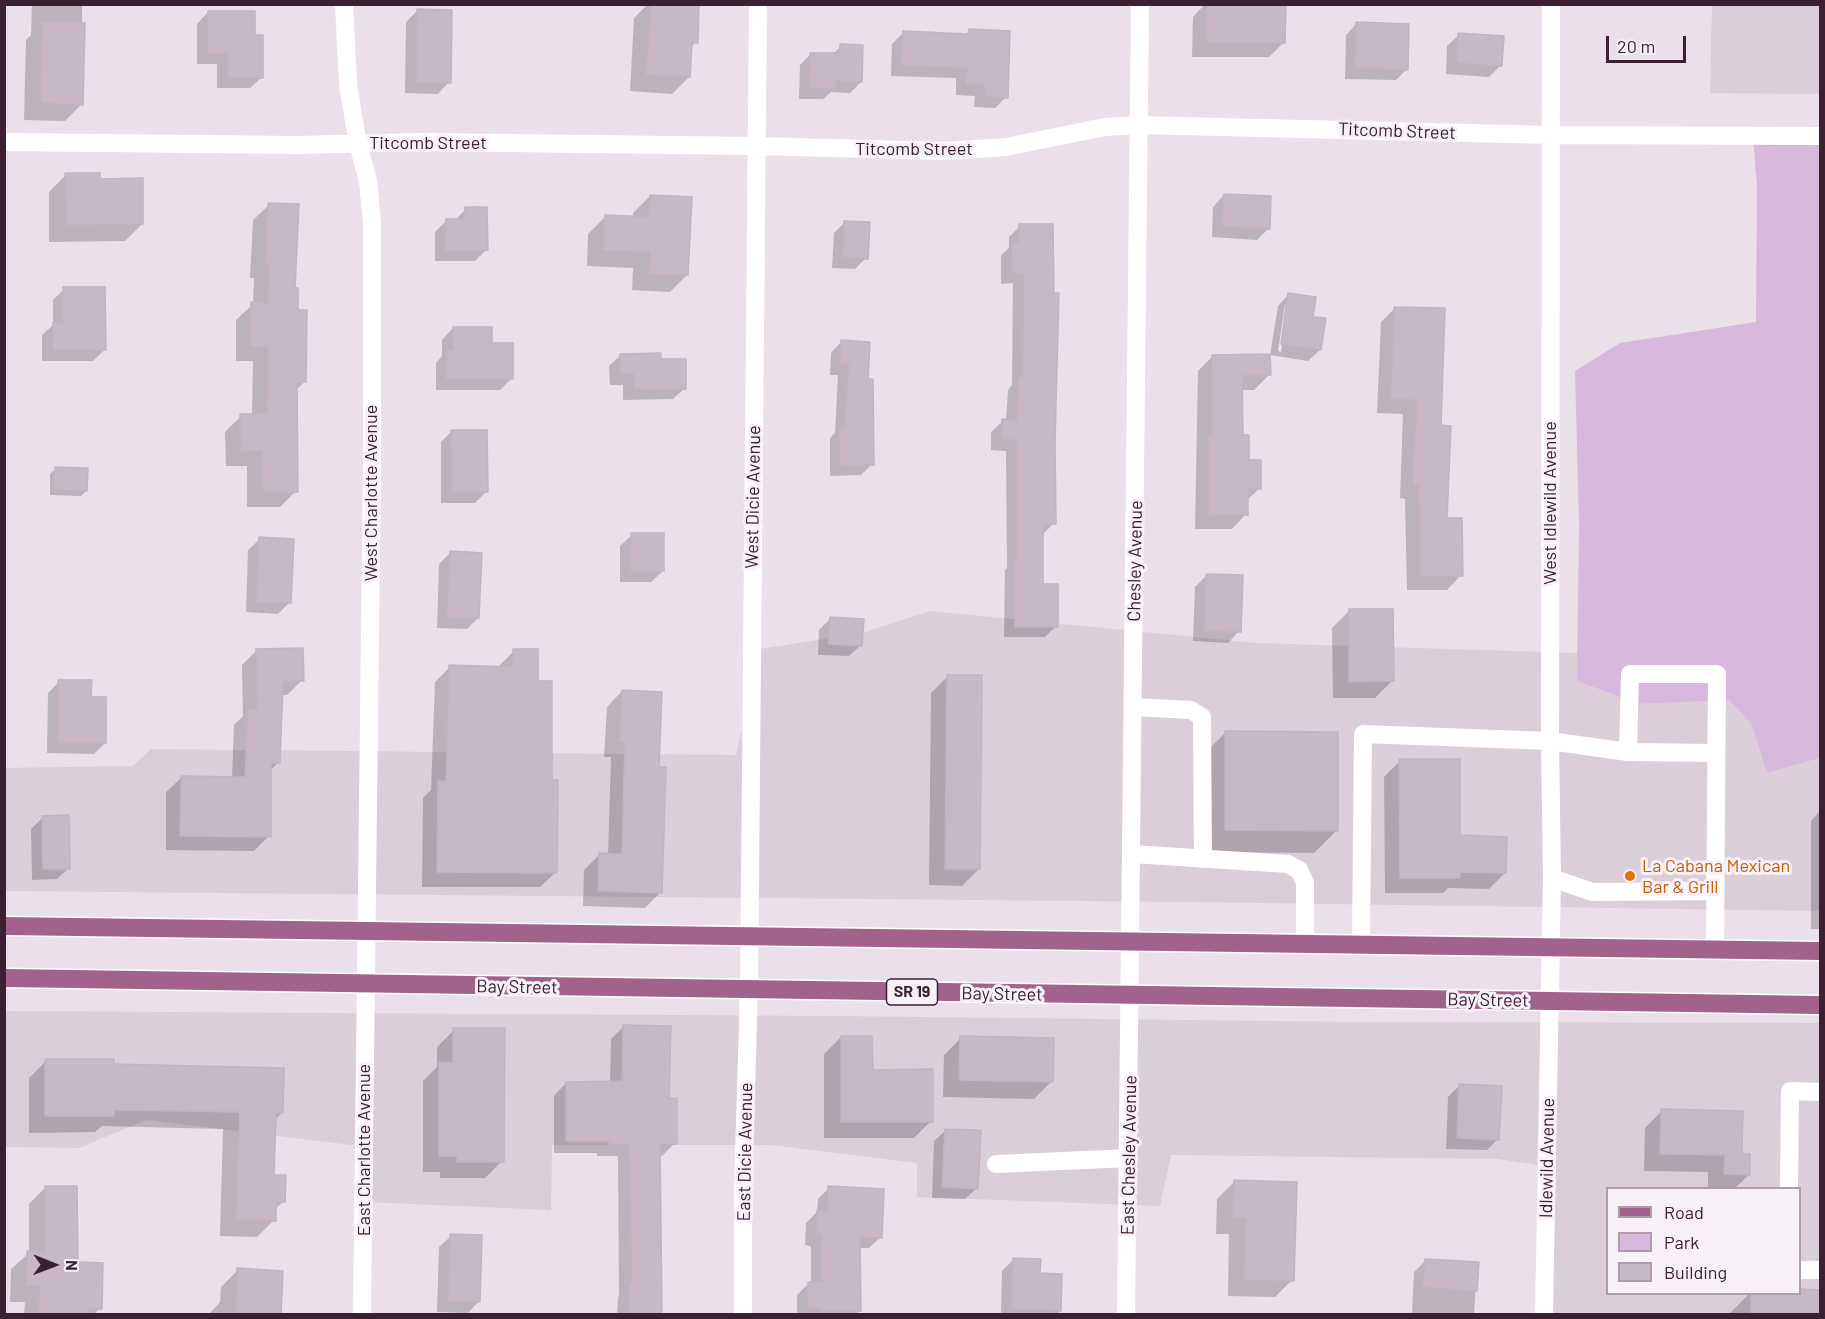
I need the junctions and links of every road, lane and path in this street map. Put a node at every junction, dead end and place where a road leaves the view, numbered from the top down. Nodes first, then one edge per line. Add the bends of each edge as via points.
1 (344, 4) edge
2 (758, 4) edge
3 (1140, 4) edge
4 (1551, 4) edge
5 (1139, 125) junction
6 (1551, 135) junction
7 (1821, 136) edge
8 (4, 141) edge
9 (358, 144) junction
10 (756, 146) junction
11 (1133, 707) junction
12 (1550, 741) junction
13 (1628, 752) junction
14 (1715, 753) junction
15 (1132, 854) junction
16 (1203, 859) junction
17 (1552, 878) junction
18 (1715, 891) junction
19 (4, 926) edge
20 (366, 931) junction
21 (749, 936) junction
22 (1131, 941) junction
23 (1305, 944) junction
24 (1361, 944) junction
25 (1551, 947) junction
26 (1715, 950) junction
27 (1821, 951) edge
28 (4, 978) edge
29 (365, 985) junction
30 (749, 990) junction
31 (1131, 996) junction
32 (1550, 1001) junction
33 (1821, 1005) edge
34 (1821, 1092) edge
35 (1129, 1158) junction
36 (996, 1164) dead end
37 (1789, 1187) edge
38 (1801, 1270) edge
39 (1821, 1270) edge
40 (362, 1314) edge
41 (742, 1314) edge
42 (1126, 1314) edge
43 (1544, 1314) edge

1 - 9 street, West Charlotte Avenue via 348,85
2 - 10 street, West Dicie Avenue
3 - 5 street, Chesley Avenue
4 - 6 street, West Idlewild Avenue
5 - 6 street, Titcomb Street
5 - 10 street, Titcomb Street via 1105,127 1006,147 945,151
5 - 11 street, Chesley Avenue
6 - 7 street, Titcomb Street
6 - 12 street, West Idlewild Avenue
8 - 9 street, Titcomb Street
9 - 10 street, Titcomb Street
9 - 20 street, West Charlotte Avenue via 368,181 372,223
10 - 21 street, West Dicie Avenue
11 - 15 street, Chesley Avenue
11 - 16 street via 1191,710 1202,717
12 - 13 street
12 - 17 street, West Idlewild Avenue
12 - 24 street via 1364,734
13 - 14 street
13 - 14 street via 1630,674 1717,674
14 - 18 street
15 - 16 street
15 - 22 street, Chesley Avenue
16 - 23 street via 1288,864 1299,870 1305,883
17 - 18 street via 1592,892
17 - 25 street, West Idlewild Avenue
18 - 26 street
19 - 20 main road
20 - 21 main road
20 - 29 street, West Charlotte Avenue
21 - 22 main road
21 - 30 street, West Dicie Avenue
22 - 23 main road
22 - 31 street, Chesley Avenue
23 - 24 main road
24 - 25 main road
25 - 26 main road
25 - 32 street, West Idlewild Avenue
26 - 27 main road
28 - 29 main road, Bay Street / SR 19
29 - 30 main road, Bay Street / SR 19
29 - 40 street, East Charlotte Avenue
30 - 31 main road, Bay Street / SR 19
30 - 41 street, East Dicie Avenue
31 - 32 main road, Bay Street / SR 19
31 - 35 street, East Chesley Avenue
32 - 33 main road, Bay Street / SR 19
32 - 43 street, Idlewild Avenue
34 - 37 street via 1791,1091
35 - 36 street
35 - 42 street, East Chesley Avenue
38 - 39 street

